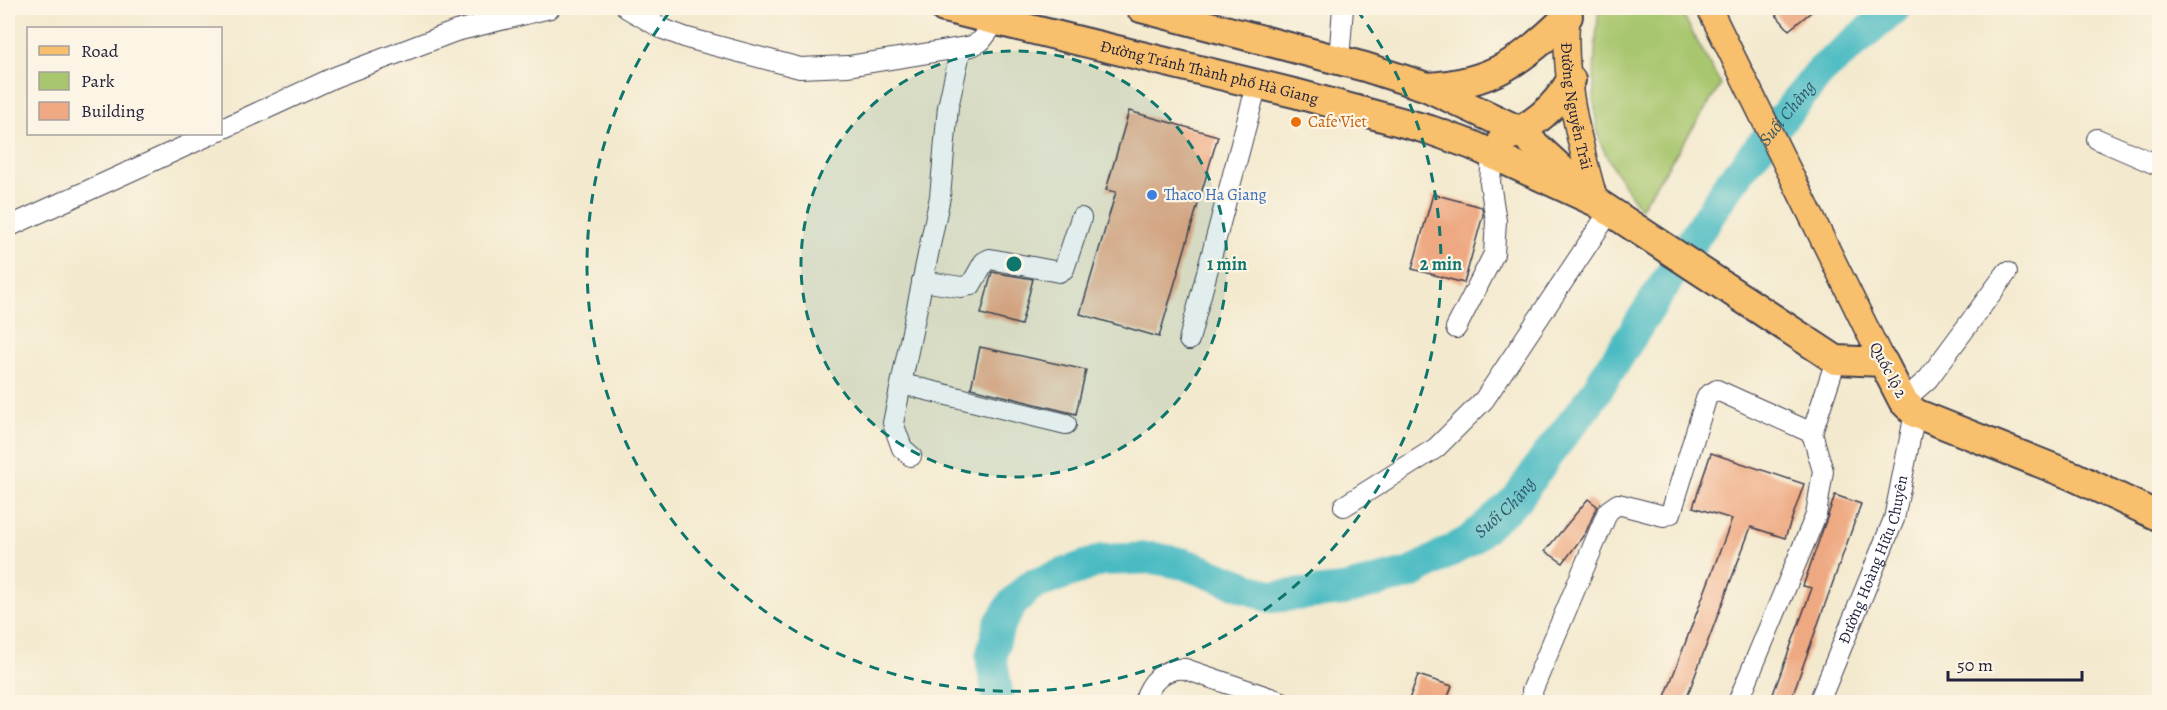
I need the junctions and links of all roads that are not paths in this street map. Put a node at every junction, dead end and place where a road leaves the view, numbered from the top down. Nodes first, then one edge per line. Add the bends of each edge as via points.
1 (550, 8) edge
2 (627, 8) edge
3 (945, 8) edge
4 (1141, 8) edge
5 (1343, 8) edge
6 (1709, 8) edge
7 (1569, 12) edge
8 (999, 14) edge
9 (961, 48) junction
10 (1340, 60) junction
11 (1570, 80) junction
12 (1257, 84) junction
13 (1427, 87) junction
14 (222, 129) edge
15 (1520, 131) junction
16 (210, 135) edge
17 (2097, 139) dead end
18 (1482, 150) junction
19 (2160, 166) edge
20 (1609, 210) junction
21 (1081, 218) dead end
22 (8, 227) edge
23 (2007, 272) dead end
24 (922, 281) junction
25 (1456, 328) dead end
26 (1189, 340) dead end
27 (1836, 360) junction
28 (1883, 362) junction
29 (902, 384) junction
30 (1909, 407) junction
31 (1066, 424) dead end
32 (1812, 433) junction
33 (911, 456) dead end
34 (2073, 476) junction
35 (2160, 500) edge
36 (1344, 506) dead end
37 (2160, 516) edge
38 (1144, 702) edge
39 (1282, 702) edge
40 (1533, 702) edge
41 (1738, 702) edge
42 (1820, 702) edge

1 - 14 street via 456,31 335,77
2 - 9 street via 687,38 800,68 848,66
3 - 8 highway, Đường Tránh Thành phố Hà Giang
4 - 10 highway
5 - 10 street
6 - 28 main road, Quốc lộ 2
7 - 11 main road, Đường Nguyễn Trãi
7 - 13 highway via 1516,61 1498,72 1458,85
8 - 9 street via 981,41
8 - 12 highway, Đường Tránh Thành phố Hà Giang
9 - 24 street via 948,107 940,197
10 - 13 highway
11 - 15 highway via 1550,109
11 - 20 main road, Đường Nguyễn Trãi via 1576,123
12 - 18 highway, Đường Tránh Thành phố Hà Giang via 1430,130
12 - 26 street
13 - 15 highway
15 - 18 highway
15 - 20 highway
16 - 22 street
17 - 19 street
18 - 20 highway, Đường Tránh Thành phố Hà Giang
18 - 25 street via 1496,221 1494,254
20 - 27 highway
20 - 36 street via 1484,399 1436,448
21 - 24 street via 1064,269 1059,272 990,258 966,287
23 - 30 street
24 - 29 street
27 - 28 highway
27 - 32 street
28 - 30 highway, Quốc lộ 2
29 - 31 street
29 - 33 street via 893,423 902,448
30 - 34 highway, Quốc lộ 2
30 - 42 street, Đường Hoàng Hữu Chuyên via 1894,519
32 - 40 street via 1717,390 1707,396 1671,513 1664,516 1618,504 1608,511 1532,691
32 - 41 street via 1823,471 1816,515
34 - 35 highway, Quốc lộ 2
34 - 37 highway, Quốc lộ 2
38 - 39 street via 1163,672 1172,668

